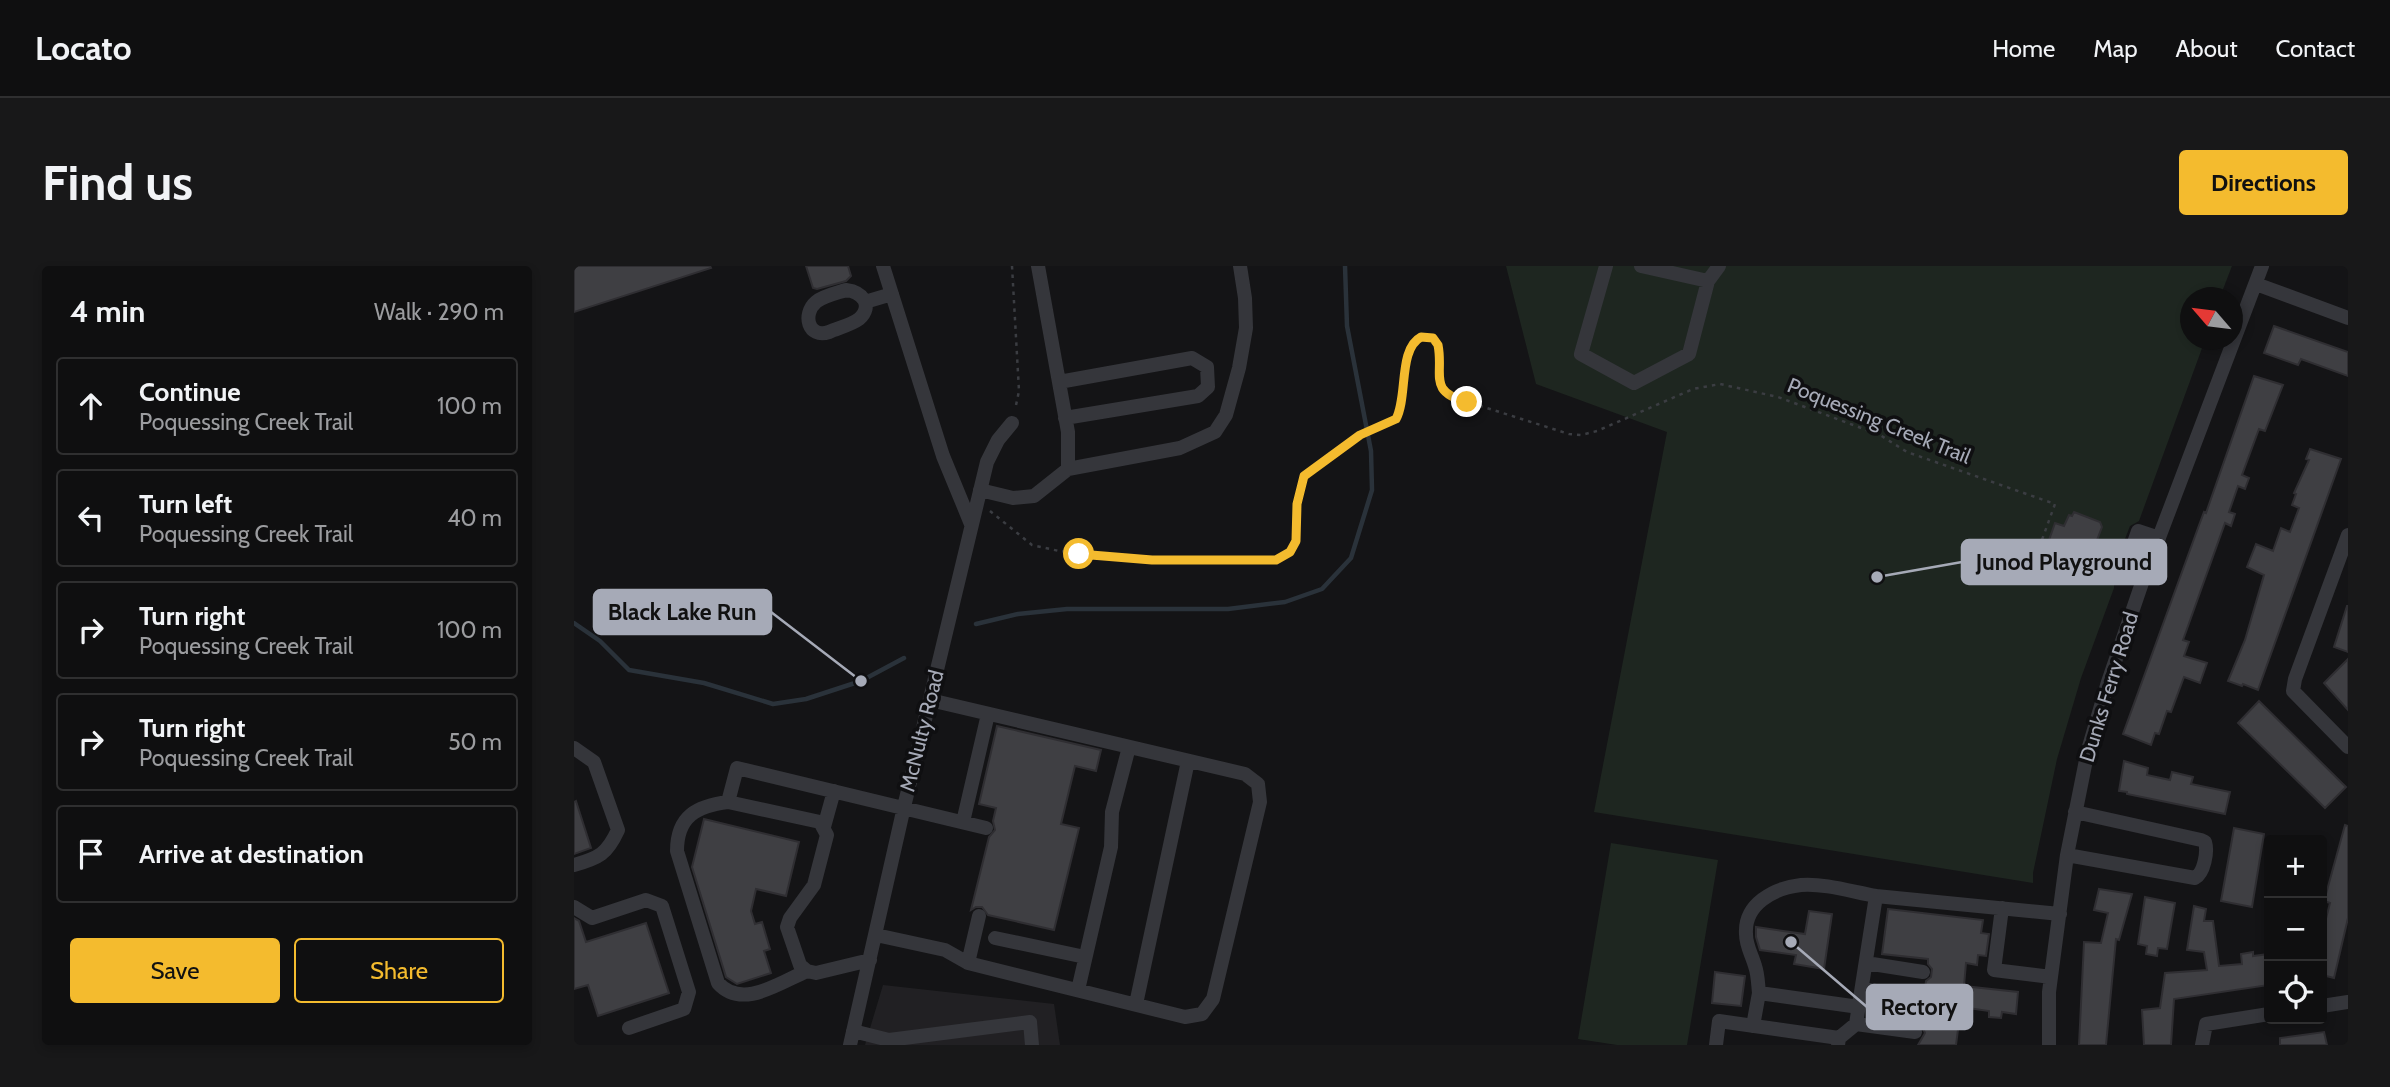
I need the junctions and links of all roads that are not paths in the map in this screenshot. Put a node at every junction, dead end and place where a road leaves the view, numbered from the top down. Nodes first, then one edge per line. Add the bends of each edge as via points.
1 (883, 266) edge
2 (1038, 266) edge
3 (1240, 266) edge
4 (1606, 266) edge
5 (1641, 266) edge
6 (1719, 266) edge
7 (2262, 266) edge
8 (1708, 281) junction
9 (2256, 284) junction
10 (891, 293) junction
11 (865, 302) dead end
12 (2348, 318) edge
13 (1059, 382) junction
14 (1065, 418) junction
15 (1012, 423) road end
16 (1068, 469) junction
17 (980, 490) junction
18 (971, 523) junction
19 (2348, 536) edge
20 (2159, 538) junction
21 (2144, 577) junction
22 (930, 700) junction
23 (988, 714) junction
24 (1129, 747) junction
25 (2348, 747) edge
26 (574, 748) edge
27 (1188, 761) junction
28 (834, 791) junction
29 (729, 802) junction
30 (904, 807) junction
31 (2075, 812) junction
32 (963, 822) junction
33 (824, 827) junction
34 (986, 828) dead end
35 (2067, 855) junction
36 (574, 865) edge
37 (1876, 896) junction
38 (574, 908) edge
39 (2002, 908) junction
40 (2060, 914) junction
41 (979, 916) dead end
42 (876, 934) junction
43 (995, 937) dead end
44 (1085, 957) junction
45 (870, 960) junction
46 (968, 963) junction
47 (1866, 963) junction
48 (807, 971) junction
49 (1923, 972) dead end
50 (2051, 977) junction
51 (1862, 989) junction
52 (1078, 990) junction
53 (1759, 992) junction
54 (1919, 997) dead end
55 (2348, 1002) edge
56 (1136, 1004) junction
57 (2327, 1005) edge
58 (1859, 1007) junction
59 (2264, 1015) edge
60 (1856, 1024) junction
61 (1754, 1026) junction
62 (629, 1028) dead end
63 (1915, 1032) dead end
64 (851, 1038) edge
65 (1838, 1041) edge
66 (1032, 1045) edge
67 (1716, 1045) edge
68 (2049, 1045) edge
69 (2202, 1045) edge

1 - 10 street
2 - 13 street
3 - 16 street via 1246,328 1226,415 1215,432 1180,449
4 - 8 street via 1581,354 1634,383 1689,355
5 - 8 street
6 - 8 street
7 - 9 street, Dunks Ferry Road
9 - 12 street
9 - 20 street, Dunks Ferry Road
10 - 11 street
10 - 18 street via 943,456
13 - 14 street
13 - 14 street via 1192,358 1207,367 1209,376 1208,387 1198,396
14 - 16 street
15 - 17 street, McNulty Road via 990,452
16 - 17 street via 1034,496 1013,498
17 - 18 street, McNulty Road
18 - 22 street, McNulty Road
19 - 25 street via 2293,691
20 - 21 street, Dunks Ferry Road
20 - 21 street via 2138,531 2125,569
21 - 31 street, Dunks Ferry Road via 2088,750
22 - 23 street
22 - 30 street, McNulty Road
23 - 24 street
23 - 32 street
24 - 27 street
24 - 44 street
26 - 36 street via 594,762 618,830 610,848
27 - 56 street
27 - 56 street via 1245,774 1258,785 1260,802 1213,999 1202,1013 1185,1017
28 - 29 street via 737,768
28 - 30 street
28 - 33 street
29 - 33 street via 820,822
29 - 48 street via 693,811 677,839 677,852 718,984 726,993 750,995
30 - 32 street
30 - 42 street, McNulty Road
31 - 35 street, Dunks Ferry Road
31 - 35 street via 2201,840 2207,847 2201,873 2195,878
32 - 34 street
33 - 48 street via 827,835 814,885 787,927 800,965
35 - 40 street, Dunks Ferry Road
37 - 39 street
37 - 47 street
37 - 53 street via 1802,885 1779,890 1758,902 1747,918 1746,934
38 - 62 street via 592,918 646,900 662,906 689,992 684,1009
39 - 40 street
39 - 50 street via 1994,970
40 - 50 street, Dunks Ferry Road
41 - 46 street
42 - 45 street, McNulty Road
42 - 46 street via 944,950
43 - 44 street
44 - 52 street
45 - 48 street via 816,973
45 - 64 street, McNulty Road
46 - 52 street
47 - 49 street
47 - 51 street
50 - 68 street, Dunks Ferry Road
51 - 54 street
51 - 58 street
52 - 56 street
53 - 58 street
53 - 61 street
55 - 57 street
58 - 60 street
59 - 69 street via 2206,1024
60 - 63 street
60 - 65 street
61 - 65 street
61 - 67 street via 1719,1021
64 - 66 street via 890,1040 1030,1022

